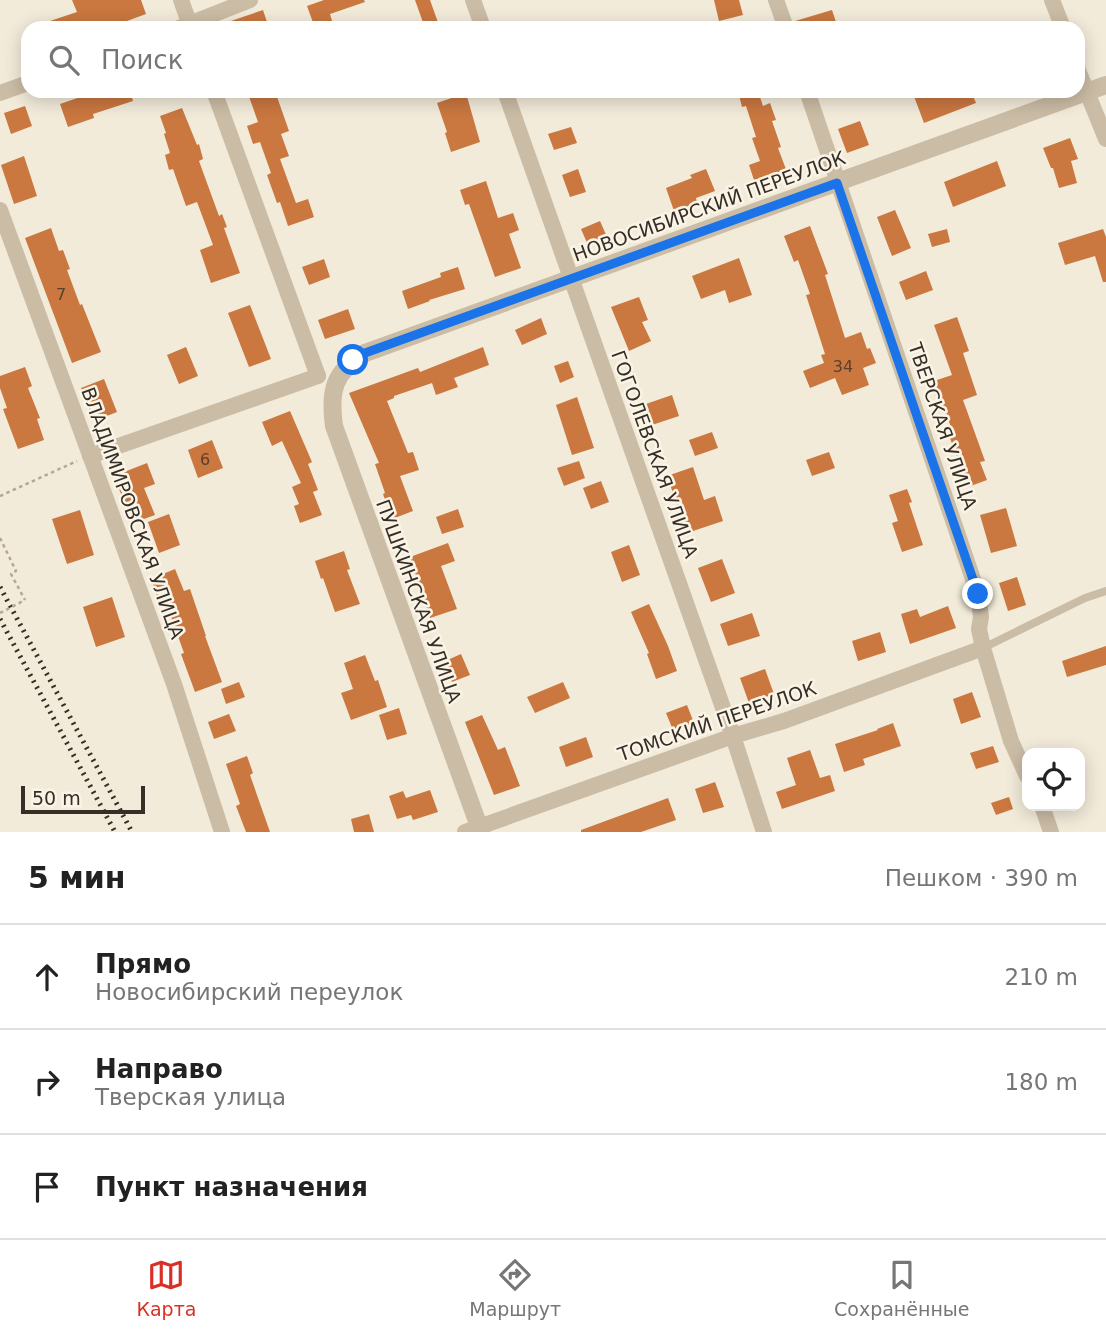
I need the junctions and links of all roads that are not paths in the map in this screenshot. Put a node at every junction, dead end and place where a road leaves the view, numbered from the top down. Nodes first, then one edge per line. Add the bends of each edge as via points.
1 (181, 0) edge
2 (250, 0) edge
3 (473, 0) edge
4 (776, 0) edge
5 (1052, 0) edge
6 (185, 21) edge
7 (200, 21) edge
8 (480, 21) edge
9 (784, 21) edge
10 (1060, 21) edge
11 (1106, 85) edge
12 (21, 86) edge
13 (1085, 90) edge
14 (0, 93) edge
15 (1086, 93) junction
16 (217, 98) edge
17 (507, 98) edge
18 (809, 98) edge
19 (1072, 98) edge
20 (1106, 139) edge
21 (837, 183) junction
22 (0, 210) edge
23 (570, 279) junction
24 (318, 376) junction
25 (336, 381) junction
26 (89, 456) junction
27 (1106, 591) edge
28 (983, 648) junction
29 (733, 736) junction
30 (1022, 765) edge
31 (1044, 811) edge
32 (475, 830) edge
33 (222, 832) edge
34 (764, 832) edge
35 (1051, 832) edge

1 - 6 street
2 - 7 street
3 - 8 street
4 - 9 street
5 - 10 street
11 - 15 street, НОВОСИБИРСКИЙ ПЕРЕУЛОК
12 - 14 street
13 - 15 street
15 - 20 street
16 - 24 street
17 - 23 street, ГОГОЛЕВСКАЯ УЛИЦА
18 - 21 street, ТВЕРСКАЯ УЛИЦА
19 - 21 street, НОВОСИБИРСКИЙ ПЕРЕУЛОК
21 - 23 street, НОВОСИБИРСКИЙ ПЕРЕУЛОК
21 - 28 street, ТВЕРСКАЯ УЛИЦА via 978,594
22 - 26 street, ВЛАДИМИРОВСКАЯ УЛИЦА
23 - 25 street, НОВОСИБИРСКИЙ ПЕРЕУЛОК via 365,353 343,369
23 - 29 street, ГОГОЛЕВСКАЯ УЛИЦА
24 - 25 street
24 - 26 street
25 - 32 street, ПУШКИНСКАЯ УЛИЦА via 334,426
26 - 33 street, ВЛАДИМИРОВСКАЯ УЛИЦА via 174,684
27 - 28 lane
28 - 29 street, ТОМСКИЙ ПЕРЕУЛОК
28 - 30 street, ТВЕРСКАЯ УЛИЦА
29 - 32 street, ТОМСКИЙ ПЕРЕУЛОК
29 - 34 street, ГОГОЛЕВСКАЯ УЛИЦА
31 - 35 street

